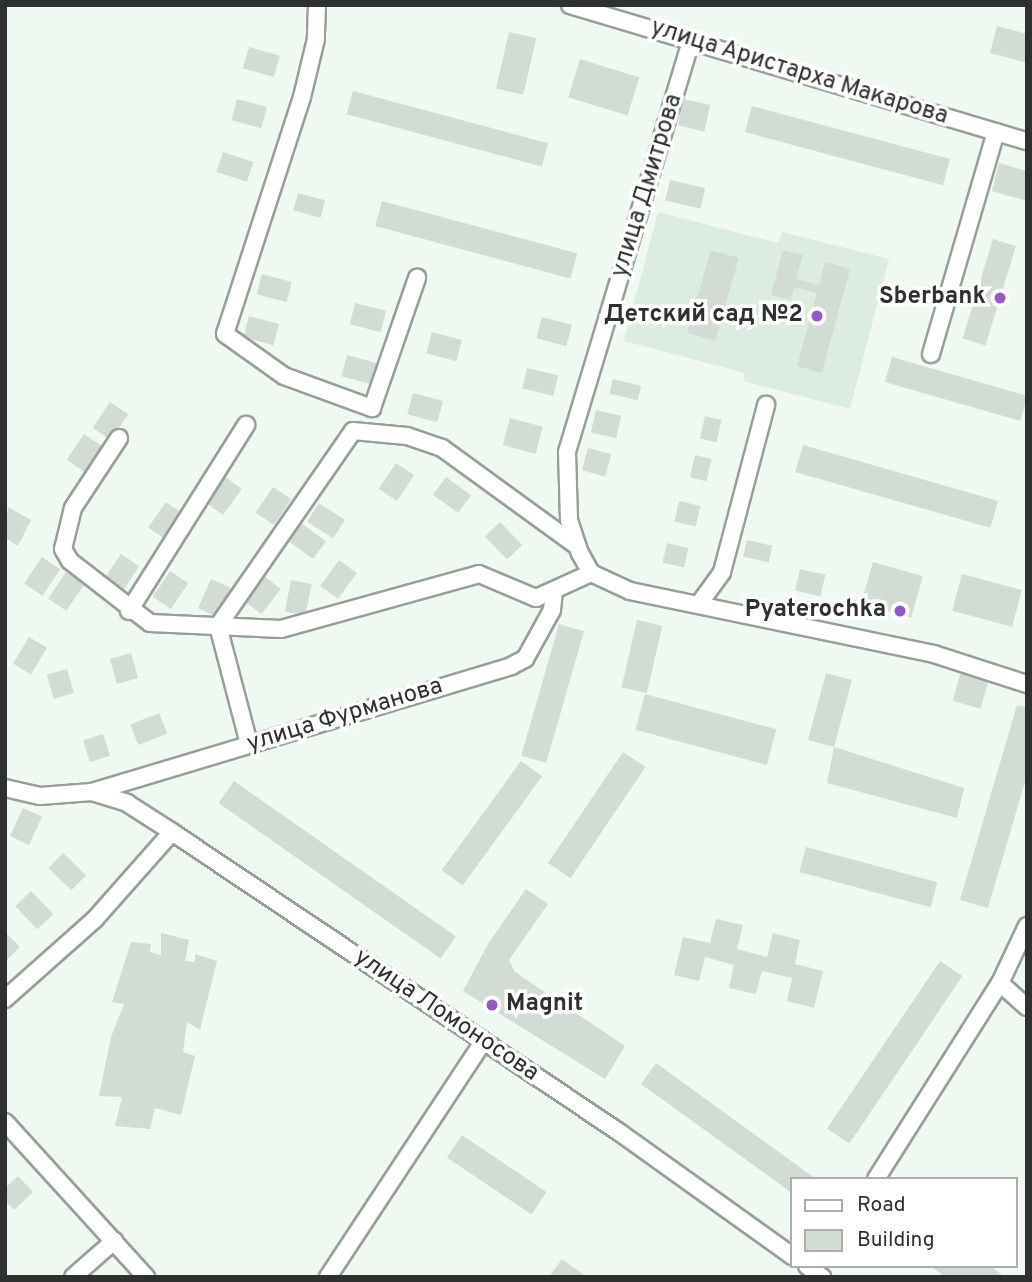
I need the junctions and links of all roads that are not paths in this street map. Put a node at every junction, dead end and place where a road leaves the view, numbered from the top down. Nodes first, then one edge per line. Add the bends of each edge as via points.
1 (317, 5) edge
2 (570, 5) edge
3 (691, 41) junction
4 (996, 132) junction
5 (1027, 141) edge
6 (417, 278) dead end
7 (931, 354) dead end
8 (766, 405) dead end
9 (246, 425) dead end
10 (119, 438) dead end
11 (578, 546) junction
12 (591, 573) junction
13 (554, 591) junction
14 (699, 604) junction
15 (130, 611) junction
16 (218, 626) junction
17 (1027, 684) edge
18 (249, 744) junction
19 (5, 788) edge
20 (92, 792) junction
21 (172, 831) junction
22 (1027, 926) edge
23 (1000, 983) junction
24 (5, 999) edge
25 (1027, 1007) edge
26 (483, 1042) junction
27 (5, 1122) edge
28 (877, 1177) edge
29 (114, 1241) junction
30 (790, 1255) edge
31 (73, 1277) edge
32 (146, 1277) edge
33 (328, 1277) edge

1 - 6 street via 316,39 302,97 225,334 284,376 372,408
2 - 3 street, улица Аристарха Макарова
3 - 4 street, улица Аристарха Макарова
3 - 11 street, улица Дмитрова via 567,452 569,520
4 - 5 street, улица Аристарха Макарова
4 - 7 street
8 - 14 street via 722,572
9 - 15 street
10 - 15 street via 73,508 63,549 70,561
11 - 12 street, улица Дмитрова
11 - 16 street via 442,448 407,436 353,431
12 - 13 street
12 - 14 street via 630,591
13 - 16 street via 536,598 479,574 300,625
13 - 18 street, улица Фурманова via 552,610 525,659
14 - 17 street via 934,654
15 - 16 street via 150,623
16 - 18 street
18 - 20 street, улица Фурманова
19 - 20 street via 40,796
20 - 21 street, улица Ломоносова via 127,803
21 - 24 street via 95,919
21 - 26 street, улица Ломоносова
22 - 23 street
23 - 25 street
23 - 28 street
26 - 30 street, улица Ломоносова
26 - 33 street
27 - 29 street
29 - 31 street
29 - 32 street

